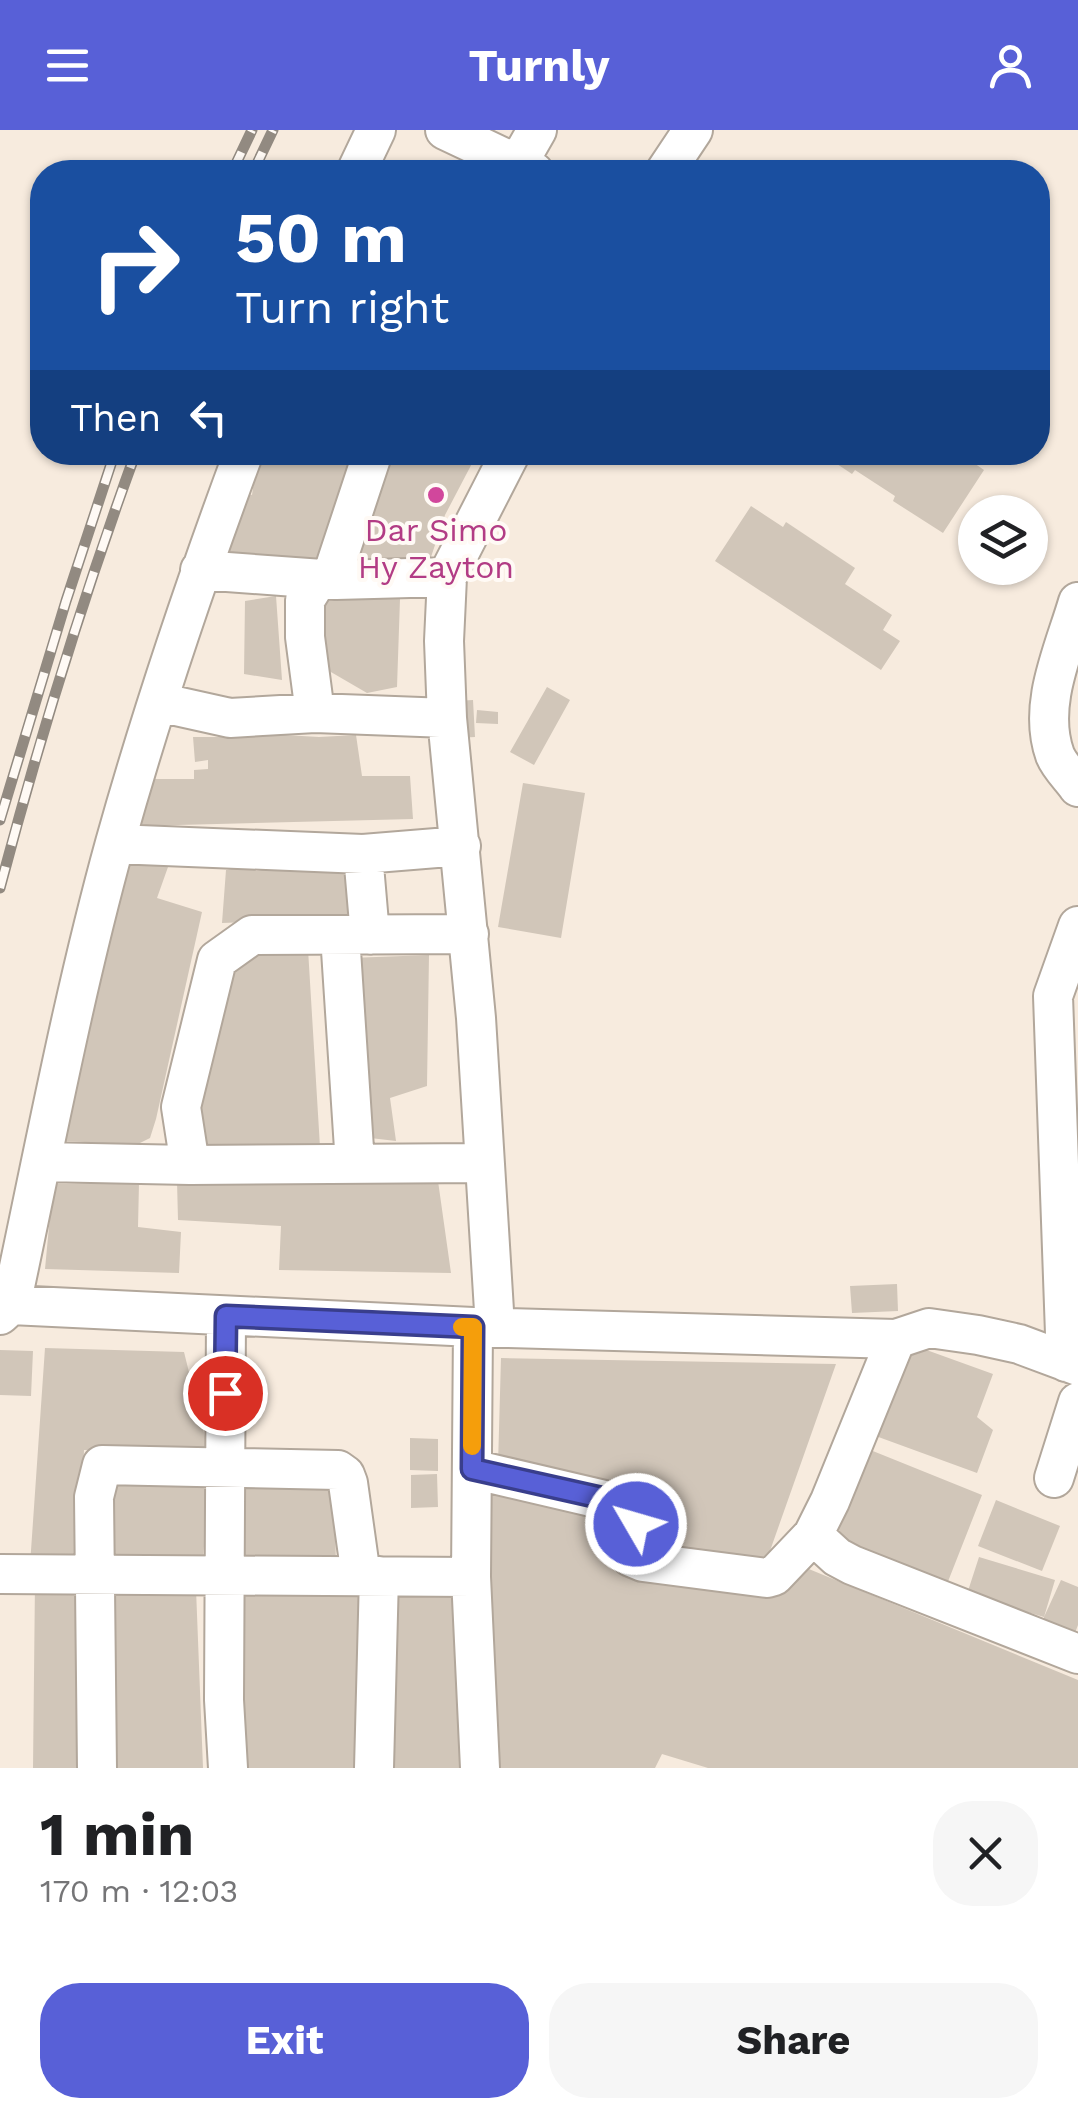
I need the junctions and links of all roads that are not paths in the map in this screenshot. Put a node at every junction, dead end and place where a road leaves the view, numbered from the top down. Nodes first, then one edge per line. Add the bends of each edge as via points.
1 (376, 130) edge
2 (445, 130) edge
3 (537, 130) edge
4 (693, 130) edge
5 (362, 160) edge
6 (507, 160) edge
7 (529, 160) edge
8 (674, 160) edge
9 (239, 465) edge
10 (369, 465) edge
11 (505, 465) edge
12 (200, 570) junction
13 (448, 578) junction
14 (327, 579) junction
15 (1078, 602) edge
16 (158, 702) junction
17 (315, 713) junction
18 (447, 718) junction
19 (1078, 787) edge
20 (115, 844) junction
21 (461, 846) junction
22 (363, 854) junction
23 (1078, 926) edge
24 (468, 934) junction
25 (355, 935) junction
26 (42, 1162) junction
27 (482, 1163) junction
28 (355, 1164) junction
29 (190, 1165) junction
30 (6, 1310) edge
31 (226, 1316) junction
32 (484, 1327) junction
33 (896, 1338) junction
34 (1072, 1364) edge
35 (1078, 1402) edge
36 (224, 1469) junction
37 (472, 1469) junction
38 (1054, 1478) dead end
39 (813, 1535) junction
40 (0, 1574) edge
41 (96, 1574) junction
42 (224, 1575) junction
43 (370, 1576) junction
44 (472, 1577) junction
45 (1078, 1654) edge
46 (97, 1768) edge
47 (228, 1768) edge
48 (374, 1768) edge
49 (480, 1768) edge

1 - 5 street
2 - 6 street
3 - 7 street
4 - 8 street
9 - 12 street
10 - 14 street
11 - 13 street
12 - 14 street
12 - 16 street
13 - 14 street
13 - 18 street
14 - 17 street via 305,600
15 - 19 street via 1048,715 1056,758
16 - 17 street via 230,718
16 - 20 street
17 - 18 street
18 - 21 street
20 - 22 street
20 - 26 street
21 - 22 street
21 - 24 street
22 - 25 street
23 - 34 street via 1052,996
24 - 25 street
24 - 27 street
25 - 28 street
25 - 29 street via 252,935 217,960 180,1107
26 - 29 street
26 - 30 street
27 - 28 street
27 - 32 street
28 - 29 street
30 - 31 street
31 - 32 street
31 - 36 street
32 - 33 street
32 - 37 street
33 - 34 street via 928,1328 978,1334
33 - 39 street
35 - 38 street
36 - 41 street via 102,1465 94,1497
36 - 42 street
36 - 43 street via 345,1475
37 - 39 street via 630,1506 637,1512 631,1557 643,1562 767,1578
37 - 44 street
39 - 45 street via 852,1565
40 - 41 street
41 - 42 street
41 - 46 street
42 - 43 street
42 - 47 street
43 - 44 street
43 - 48 street
44 - 49 street

